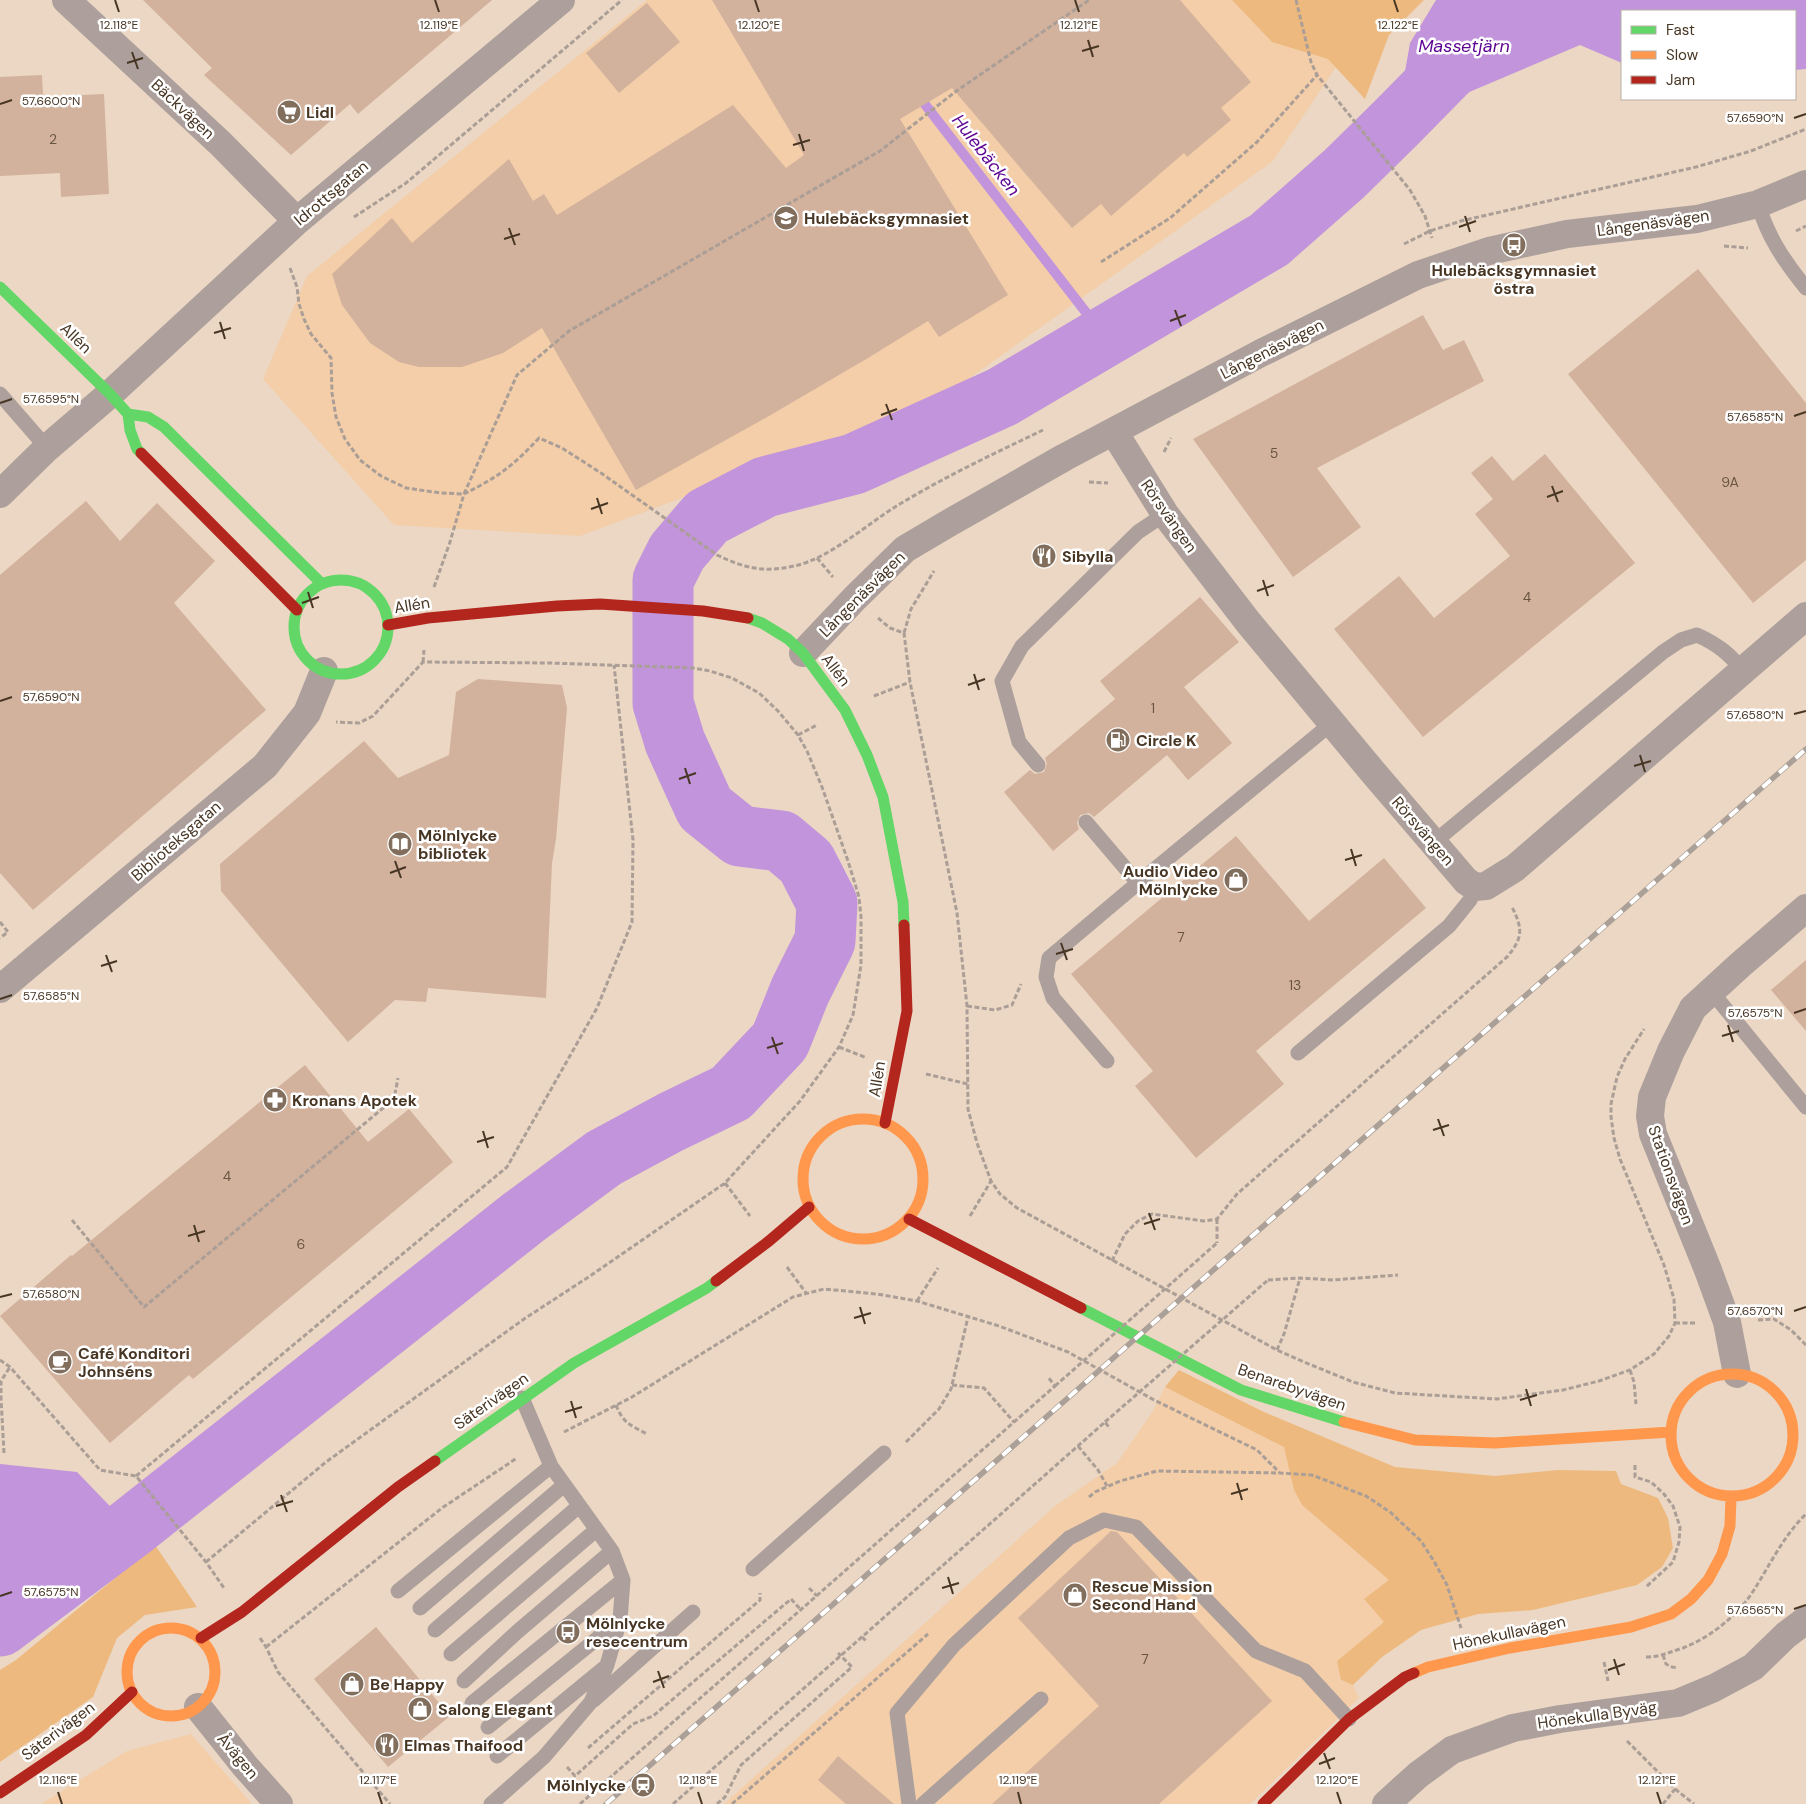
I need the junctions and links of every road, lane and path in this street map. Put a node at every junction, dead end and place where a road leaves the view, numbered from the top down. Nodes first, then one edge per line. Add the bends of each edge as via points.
1 (66, 0) edge
2 (622, 0) edge
3 (1089, 0) edge
4 (1296, 0) edge
5 (545, 5) edge
6 (1317, 75) junction
7 (1806, 129) edge
8 (1806, 184) edge
9 (1410, 190) dead end
10 (1758, 204) junction
11 (353, 218) dead end
12 (297, 221) junction
13 (1430, 231) dead end
14 (1773, 241) junction
15 (1719, 246) dead end
16 (1101, 262) dead end
17 (289, 265) dead end
18 (0, 286) edge
19 (1806, 288) edge
20 (0, 394) edge
21 (110, 394) junction
22 (128, 414) junction
23 (1114, 432) junction
24 (1174, 432) dead end
25 (47, 448) junction
26 (1140, 474) junction
27 (1087, 482) dead end
28 (0, 494) edge
29 (464, 494) junction
30 (1165, 514) junction
31 (717, 556) dead end
32 (817, 558) dead end
33 (935, 569) dead end
34 (322, 584) junction
35 (855, 598) junction
36 (297, 610) junction
37 (1806, 616) edge
38 (428, 618) junction
39 (388, 626) junction
40 (904, 633) junction
41 (803, 654) junction
42 (423, 662) junction
43 (614, 665) junction
44 (324, 671) junction
45 (1743, 671) junction
46 (307, 713) junction
47 (1332, 723) junction
48 (1038, 765) dead end
49 (1086, 822) dead end
50 (1433, 843) junction
51 (1138, 883) junction
52 (1486, 884) junction
53 (1806, 908) edge
54 (0, 922) edge
55 (0, 938) edge
56 (1046, 977) junction
57 (0, 989) edge
58 (1711, 991) junction
59 (967, 1006) junction
60 (1649, 1022) dead end
61 (1298, 1053) dead end
62 (1107, 1061) dead end
63 (398, 1078) dead end
64 (1806, 1107) edge
65 (885, 1122) junction
66 (810, 1207) junction
67 (909, 1219) junction
68 (72, 1220) dead end
69 (1217, 1220) junction
70 (1112, 1260) junction
71 (1398, 1275) dead end
72 (1300, 1278) junction
73 (1277, 1350) junction
74 (0, 1360) edge
75 (10, 1367) junction
76 (1630, 1370) junction
77 (1737, 1374) junction
78 (1048, 1378) dead end
79 (952, 1385) dead end
80 (1055, 1386) junction
81 (522, 1398) junction
82 (616, 1405) junction
83 (1014, 1422) junction
84 (1105, 1422) junction
85 (1110, 1429) dead end
86 (1671, 1432) junction
87 (1794, 1433) junction
88 (647, 1434) dead end
89 (1636, 1434) junction
90 (1806, 1434) edge
91 (541, 1444) junction
92 (1078, 1446) junction
93 (4, 1453) dead end
94 (884, 1453) dead end
95 (551, 1466) junction
96 (1280, 1473) junction
97 (136, 1476) junction
98 (564, 1485) junction
99 (1108, 1486) junction
100 (1731, 1497) junction
101 (1088, 1498) dead end
102 (579, 1506) junction
103 (596, 1530) junction
104 (612, 1552) junction
105 (206, 1562) junction
106 (753, 1569) dead end
107 (623, 1580) junction
108 (809, 1588) dead end
109 (398, 1591) dead end
110 (1641, 1591) dead end
111 (817, 1596) junction
112 (420, 1608) dead end
113 (801, 1610) junction
114 (242, 1612) junction
115 (693, 1612) dead end
116 (620, 1620) junction
117 (1806, 1620) edge
118 (1470, 1628) dead end
119 (435, 1630) dead end
120 (928, 1633) dead end
121 (862, 1637) junction
122 (201, 1638) junction
123 (867, 1642) dead end
124 (266, 1646) junction
125 (451, 1654) dead end
126 (839, 1654) junction
127 (1663, 1655) dead end
128 (607, 1665) junction
129 (1683, 1668) dead end
130 (464, 1681) dead end
131 (132, 1692) junction
132 (1041, 1699) dead end
133 (591, 1702) junction
134 (472, 1703) dead end
135 (198, 1707) junction
136 (1349, 1719) junction
137 (488, 1727) dead end
138 (1626, 1741) dead end
139 (497, 1756) dead end
140 (566, 1767) dead end
141 (1675, 1789) junction
142 (0, 1793) edge
143 (279, 1804) edge
144 (390, 1804) edge
145 (491, 1804) edge
146 (580, 1804) edge
147 (673, 1804) edge
148 (717, 1804) edge
149 (732, 1804) edge
150 (908, 1804) edge
151 (923, 1804) edge
152 (1263, 1804) edge
153 (1386, 1804) edge
154 (1663, 1804) edge
155 (1694, 1804) edge

1 - 12 street, Bäckvägen via 221,144
2 - 11 path via 406,182
3 - 29 path via 955,92 880,151 569,330 517,375
4 - 6 path
5 - 12 street, Idrottsgatan
6 - 9 path
6 - 16 path via 1257,142 1184,206
7 - 13 path via 1751,151 1696,167
8 - 10 street, Långenäsvägen
10 - 14 lane
10 - 23 street, Långenäsvägen via 1697,219 1566,234 1489,251 1441,266 1261,353
12 - 21 street, Idrottsgatan
14 - 15 path via 1752,248
14 - 19 lane
17 - 29 path via 304,319 311,334 331,358 336,417 345,439 360,460 381,476 406,488
18 - 21 street, Allén
20 - 25 lane
21 - 22 street, Allén
21 - 25 street, Idrottsgatan
22 - 34 street via 148,416 164,427
22 - 36 street via 137,449
23 - 26 street, Rörsvängen
23 - 35 street, Långenäsvägen via 905,549
24 - 26 path via 1162,459
25 - 28 street, Idrottsgatan
26 - 27 path via 1122,485
26 - 30 street, Rörsvängen
29 - 31 path via 507,470 539,438 602,473
29 - 38 path via 435,582
30 - 47 street, Rörsvängen via 1248,622
30 - 48 lane via 1138,532 1022,646 1002,681 1018,742
32 - 35 path
33 - 40 path via 911,609
34 - 36 street via 307,594
34 - 39 street via 349,581 366,587 384,608
35 - 40 path via 890,628
35 - 41 street, Långenäsvägen
36 - 44 street via 294,629 298,646 309,662
37 - 45 street
38 - 39 street, Allén
38 - 41 street, Allén via 600,604 702,611 741,616 762,623 788,639
38 - 42 path
39 - 44 street via 385,644 369,666 352,673
40 - 59 path via 910,682 956,913
41 - 65 street, Allén via 845,710 866,755 882,797 903,902 907,1011
42 - 43 path
42 - 46 path via 373,716 359,723 330,722
43 - 97 path via 633,840 632,922 596,1008 508,1167
43 - 105 path via 693,668 732,678 759,693 798,735 822,787 848,861 862,917 861,965 853,1015 839,1047 800,1101 725,1183 524,1318 326,1462
44 - 46 street, Biblioteksgatan
45 - 50 lane via 1714,642 1697,635 1681,640
45 - 52 street via 1516,868
46 - 57 street, Biblioteksgatan via 264,766
47 - 50 street, Rörsvängen
47 - 51 lane
49 - 51 lane
50 - 52 street, Rörsvängen via 1466,881
51 - 56 lane via 1049,958
52 - 61 lane via 1449,926
52 - 69 path via 1506,896 1518,920 1520,936 1517,945 1237,1194
53 - 58 street, Stationsvägen
54 - 55 path via 8,932
56 - 59 path via 1024,978 1012,1005 996,1010
56 - 62 lane via 1053,998
58 - 64 lane
58 - 77 street, Stationsvägen via 1693,1008 1671,1051 1652,1097 1650,1116 1654,1134 1727,1322
59 - 70 path via 968,1109 991,1181 1000,1194 1017,1208
60 - 76 path via 1617,1078 1611,1117 1620,1159 1664,1265 1674,1299 1676,1323 1654,1354
63 - 68 path via 394,1099 144,1307
65 - 66 street via 861,1118 838,1124 818,1138 806,1160 803,1183
65 - 67 street via 902,1132 914,1146 922,1164 924,1184
66 - 67 street via 834,1232 851,1238 872,1238 892,1232
66 - 81 street, Säterivägen via 707,1288 574,1363
67 - 89 street, Benarebyvägen via 1241,1390 1334,1420 1415,1440 1486,1443
69 - 70 path via 1152,1214 1138,1221 1125,1234
69 - 80 path, bridge via 1217,1243
70 - 73 path
71 - 72 path via 1332,1280
72 - 73 path
72 - 84 path, bridge via 1268,1280
73 - 76 path via 1353,1382 1429,1396 1497,1399 1563,1390
74 - 75 path
75 - 93 path via 1,1380
75 - 97 path via 100,1470
76 - 89 path via 1636,1396
77 - 86 street via 1712,1377 1692,1389 1677,1409
77 - 87 street via 1758,1379 1777,1392 1790,1412
78 - 80 path
79 - 83 path via 984,1388
80 - 83 path
81 - 91 lane
81 - 114 street, Säterivägen via 398,1487
82 - 88 path via 626,1424
82 - 91 path
82 - 96 path via 793,1297 824,1289 877,1294 917,1301 999,1326 1068,1352 1154,1400 1257,1450
83 - 111 path
84 - 85 path
84 - 92 path
86 - 89 street, Benarebyvägen
86 - 100 street via 1674,1456 1687,1477 1707,1492
87 - 90 street
87 - 100 street via 1790,1458 1776,1478 1755,1492
89 - 110 path via 1635,1477 1651,1482 1664,1494 1673,1506 1680,1527 1673,1562
91 - 95 lane
91 - 124 path via 442,1508
92 - 99 path
92 - 121 path
94 - 106 lane
95 - 98 lane
95 - 109 lane
96 - 99 path via 1157,1471
96 - 118 path via 1312,1475 1366,1496 1390,1512 1421,1541 1435,1562 1447,1585 1459,1630
97 - 105 path
98 - 102 lane
98 - 112 lane
99 - 101 path
100 - 136 street, Hönekullavägen via 1730,1526 1722,1554 1708,1580 1671,1614 1631,1627 1510,1648 1428,1668 1405,1677
102 - 103 lane
102 - 119 lane
103 - 104 lane
103 - 125 lane
104 - 107 lane
104 - 130 lane
105 - 114 path
107 - 116 lane
107 - 134 lane
108 - 111 path
111 - 113 path
113 - 140 path via 791,1599 653,1716 633,1724 575,1776
113 - 146 path
114 - 122 street, Säterivägen
114 - 124 path
115 - 133 lane
116 - 128 lane
116 - 137 lane
117 - 153 street, Hönekulla Byväg via 1753,1668 1714,1688 1678,1703 1513,1728 1452,1750 1418,1774
120 - 149 path
121 - 123 path
121 - 126 path
122 - 131 street via 191,1631 167,1627 144,1636 135,1645 127,1668
122 - 135 street via 214,1657 216,1680 206,1700
124 - 144 path via 278,1672
126 - 147 path
126 - 148 path via 852,1667 741,1765 726,1797
127 - 129 path via 1666,1664
128 - 133 lane
128 - 139 lane
131 - 135 street via 144,1706 161,1715 180,1716
131 - 142 street, Säterivägen via 86,1735
132 - 151 lane
133 - 145 lane via 544,1756
135 - 143 street, Åvägen
136 - 150 lane via 1305,1671 1256,1651 1136,1527 1104,1520 1069,1538 954,1645 897,1713
136 - 152 street, Hönekullavägen
138 - 141 path
141 - 154 path
141 - 155 path

